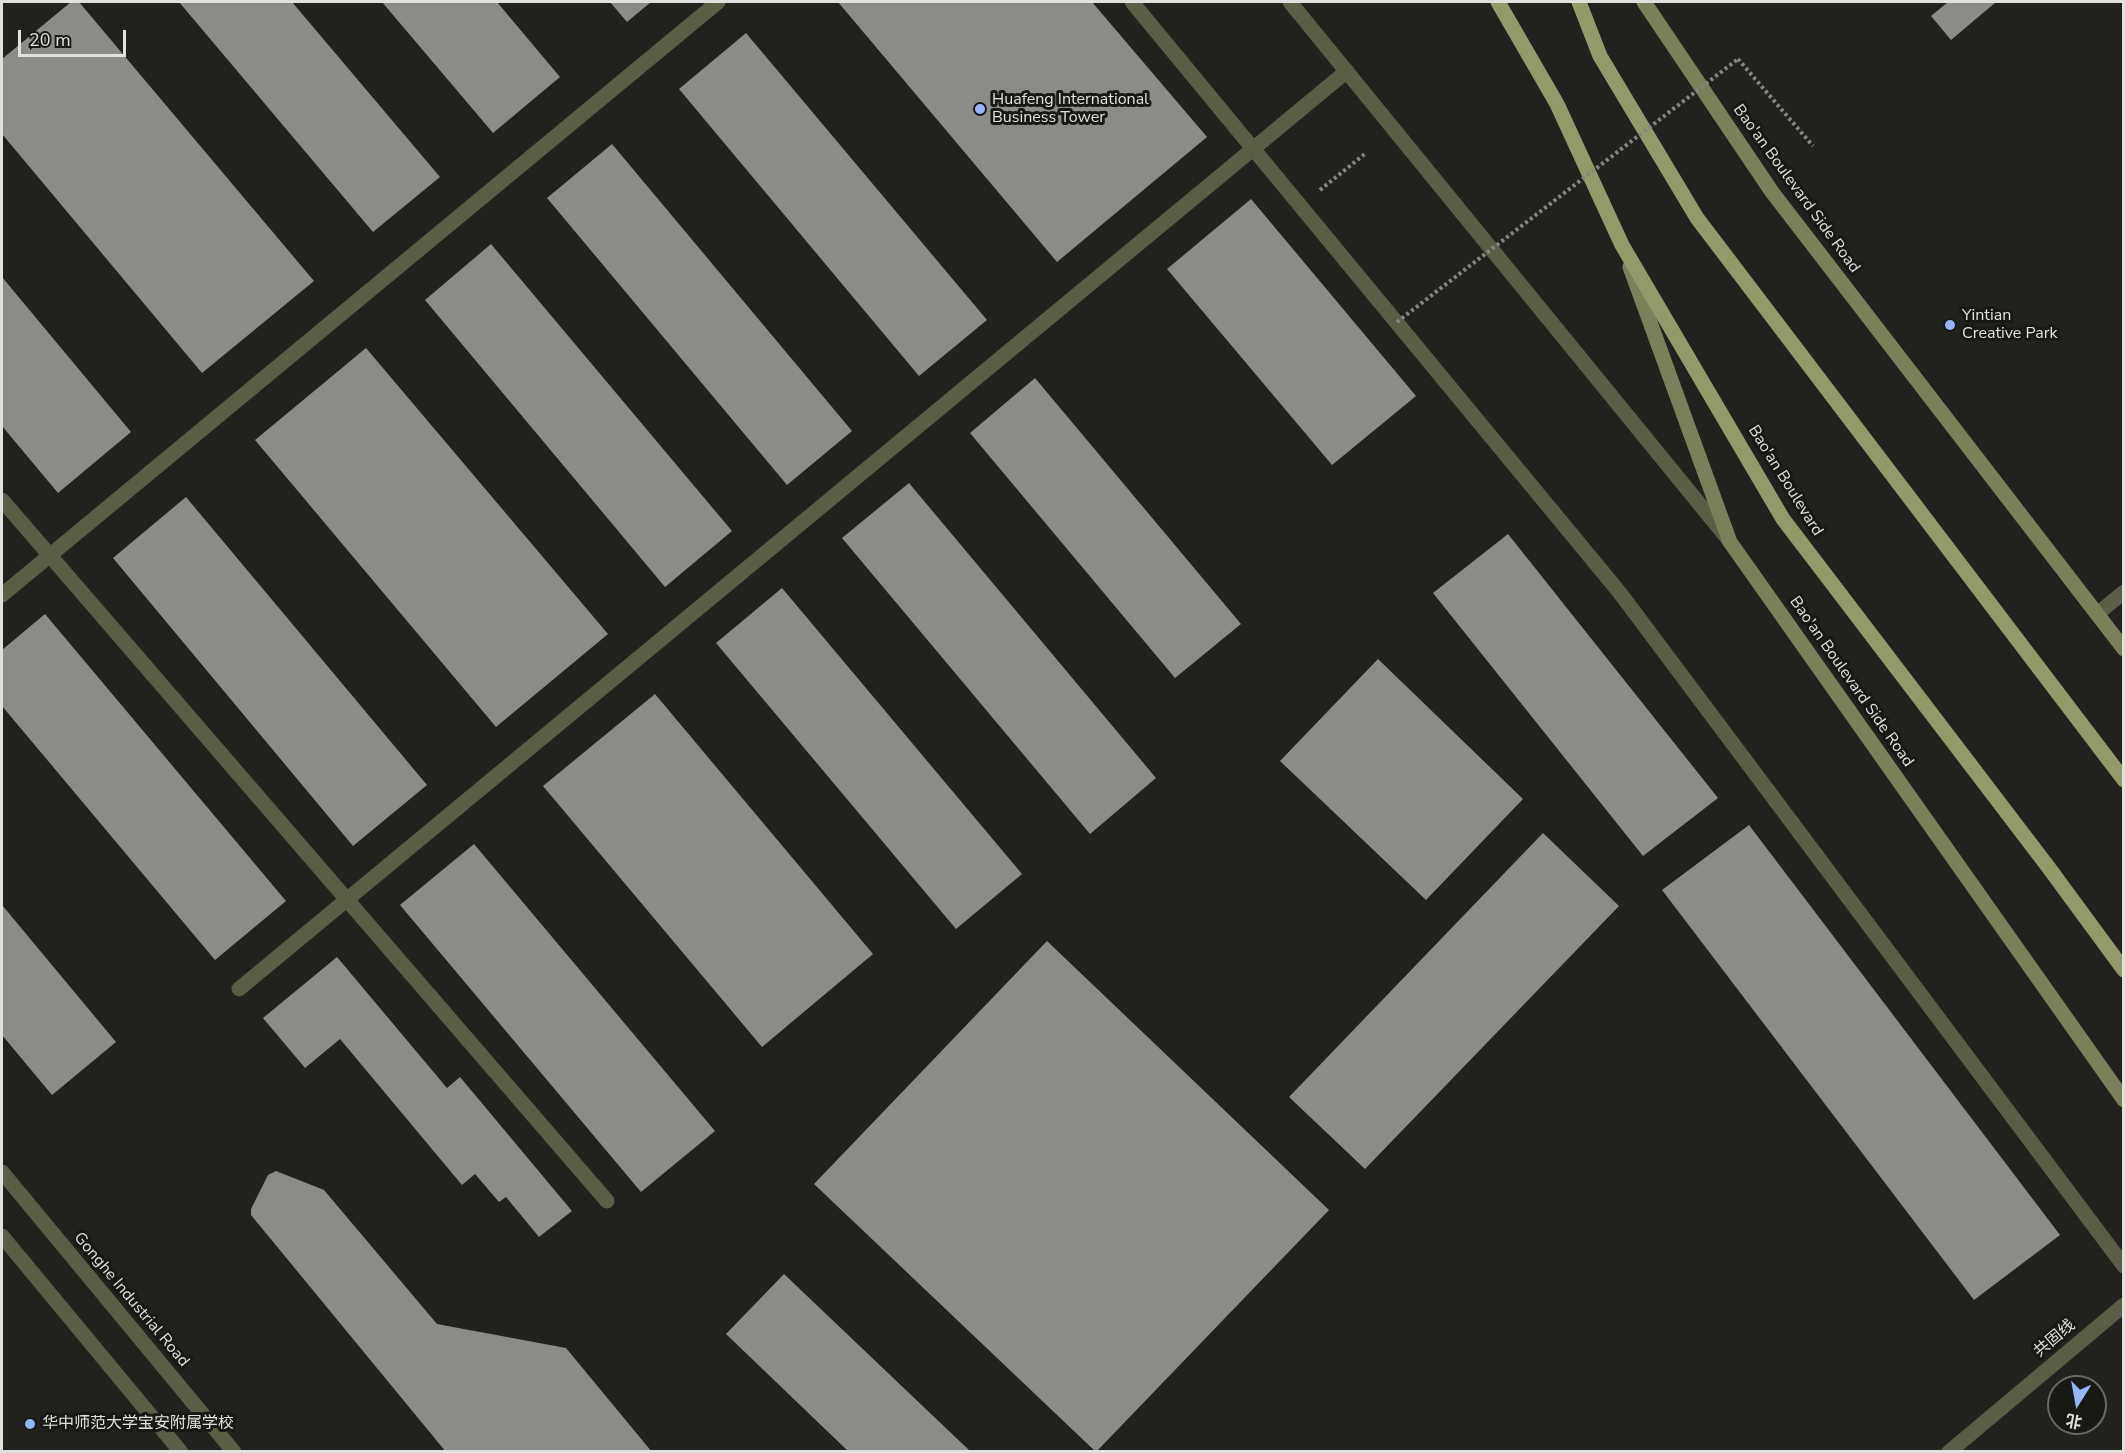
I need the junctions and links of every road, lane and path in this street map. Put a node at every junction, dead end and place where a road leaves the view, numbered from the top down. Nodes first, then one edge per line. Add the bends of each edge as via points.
1 (718, 2) edge
2 (1132, 2) edge
3 (1290, 2) edge
4 (1498, 2) edge
5 (1579, 2) edge
6 (1644, 2) edge
7 (1347, 71) junction
8 (1813, 146) dead end
9 (1253, 148) junction
10 (1366, 153) dead end
11 (1300, 205) junction
12 (1622, 245) junction
13 (1397, 322) dead end
14 (2, 500) edge
15 (1730, 542) junction
16 (49, 556) junction
17 (2124, 592) edge
18 (2, 595) edge
19 (2097, 614) junction
20 (2124, 649) edge
21 (2124, 780) edge
22 (347, 900) junction
23 (2124, 970) edge
24 (239, 989) dead end
25 (2124, 1100) edge
26 (2, 1172) edge
27 (607, 1201) dead end
28 (2, 1236) edge
29 (2124, 1266) edge
30 (2121, 1312) edge
31 (181, 1452) edge
32 (234, 1452) edge
33 (1949, 1452) edge

1 - 16 street
2 - 9 street
3 - 7 street
4 - 12 main road, Bao'an Boulevard via 1557,104
5 - 21 main road via 1600,56 1697,218
6 - 19 main road, Bao'an Boulevard Side Road via 1772,192
7 - 9 street
7 - 15 street
8 - 13 path, bridge via 1738,59
9 - 11 street
9 - 22 street
10 - 11 path
11 - 29 street via 1620,592
12 - 15 main road, Bao'an Boulevard Side Road
12 - 23 main road, Bao'an Boulevard via 1783,519
14 - 16 street
15 - 25 main road, Bao'an Boulevard Side Road
16 - 18 street
16 - 22 street
17 - 19 street
19 - 20 main road, Bao'an Boulevard Side Road
22 - 24 street
22 - 27 street
26 - 32 street, Gonghe Industrial Road
28 - 31 street
30 - 33 street, 共固线

